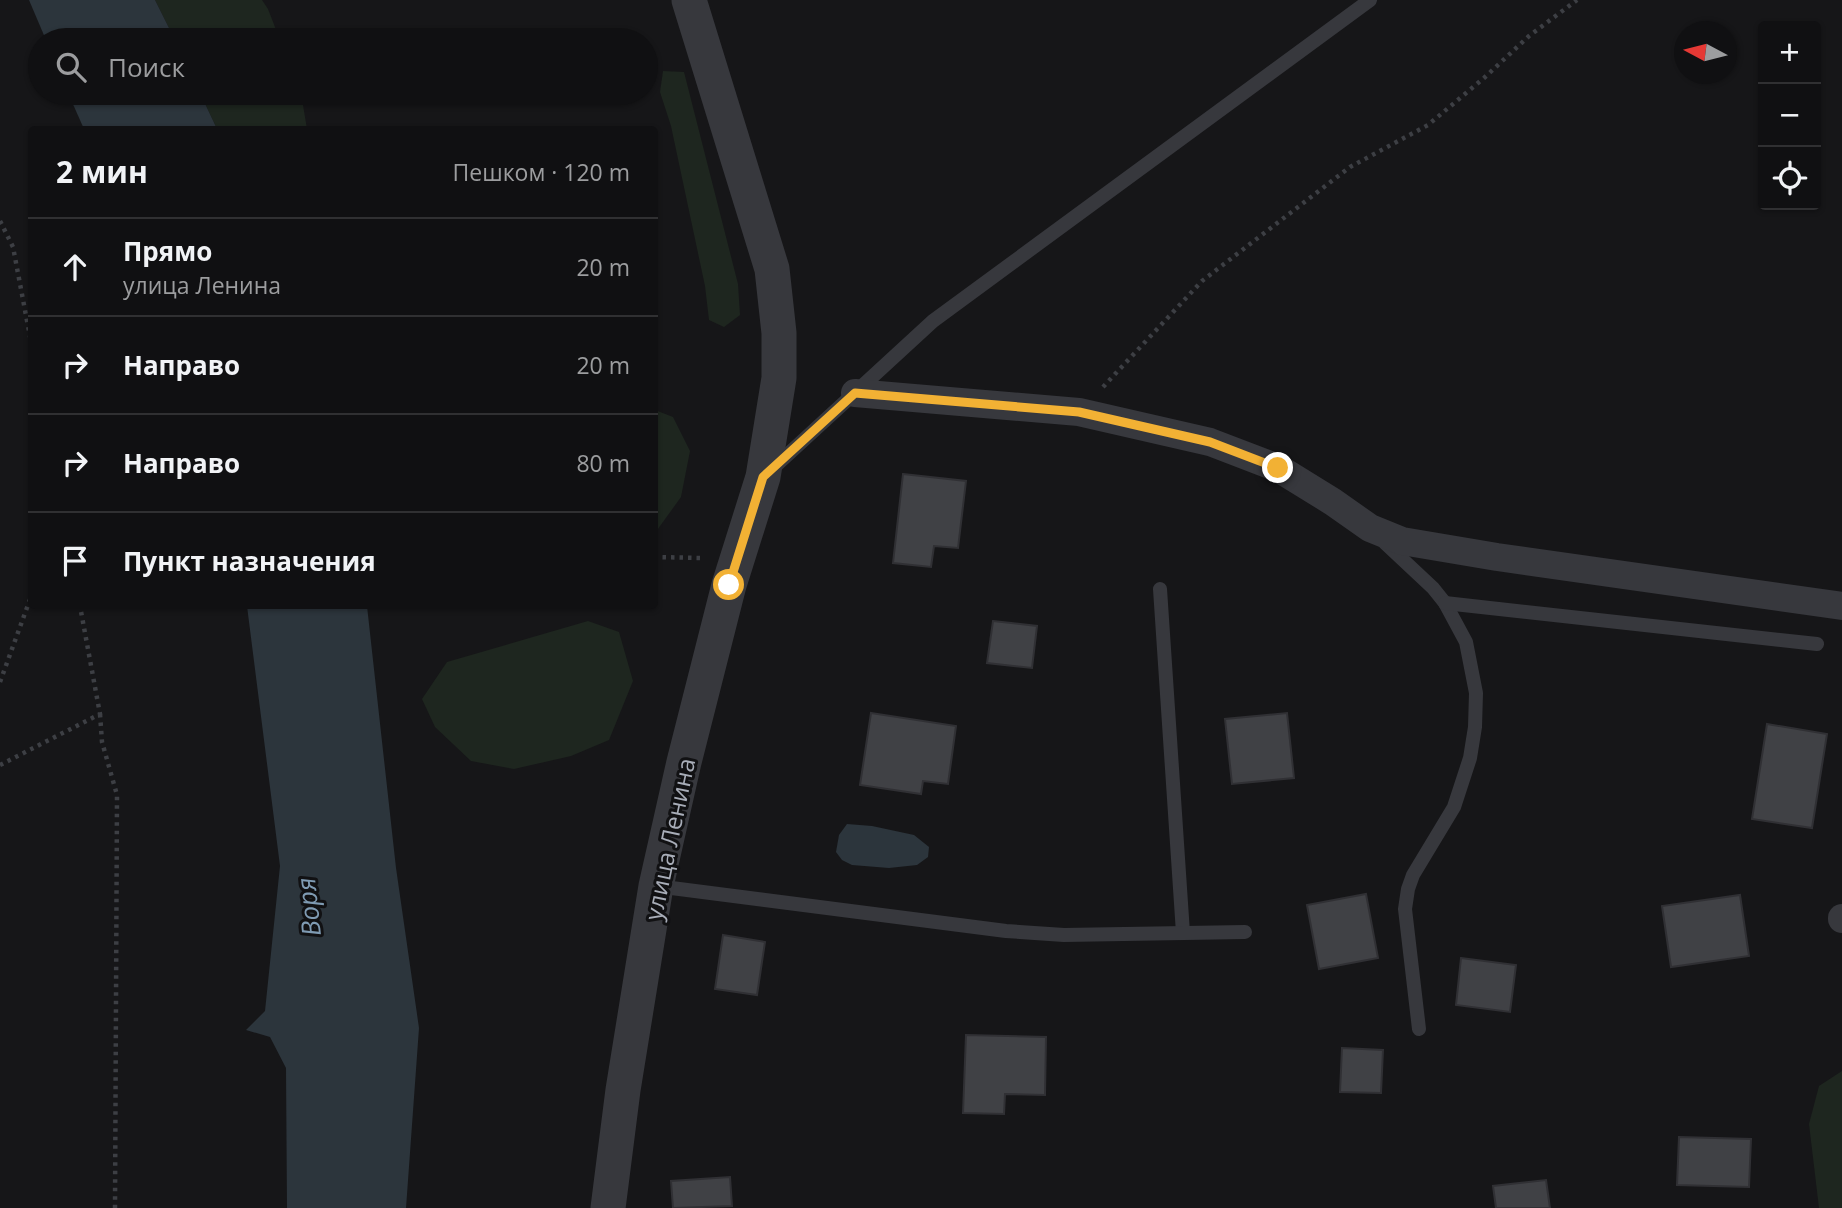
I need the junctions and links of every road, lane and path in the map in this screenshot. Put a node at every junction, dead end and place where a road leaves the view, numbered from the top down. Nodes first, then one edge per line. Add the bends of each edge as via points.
1 (689, 0) edge
2 (1370, 0) edge
3 (1577, 0) edge
4 (0, 221) edge
5 (28, 326) edge
6 (855, 393) junction
7 (1079, 412) junction
8 (763, 477) junction
9 (1370, 528) junction
10 (658, 557) edge
11 (738, 558) junction
12 (1160, 589) dead end
13 (1445, 603) junction
14 (28, 605) edge
15 (1842, 606) edge
16 (81, 609) edge
17 (1817, 644) dead end
18 (0, 681) edge
19 (100, 714) junction
20 (0, 765) edge
21 (656, 886) junction
22 (1245, 932) dead end
23 (1184, 933) junction
24 (1419, 1029) dead end
25 (115, 1208) edge
26 (608, 1208) edge

1 - 8 street, улица Ленина via 772,269 779,378
2 - 6 lane via 933,321
3 - 7 path via 1429,125 1350,167 1202,281
4 - 5 path via 13,247
6 - 7 street
6 - 8 lane
7 - 9 street via 1210,442 1278,468
8 - 11 street, улица Ленина
9 - 13 lane
9 - 15 street via 1402,541 1497,557
10 - 11 path
11 - 21 street, улица Ленина
12 - 23 lane
13 - 17 lane
13 - 24 lane via 1466,642 1476,693 1475,727 1454,807 1408,889 1405,909
14 - 18 path
16 - 19 path
19 - 20 path
19 - 25 path via 102,742 117,795
21 - 23 lane via 1006,931
21 - 26 street, улица Ленина
22 - 23 lane

